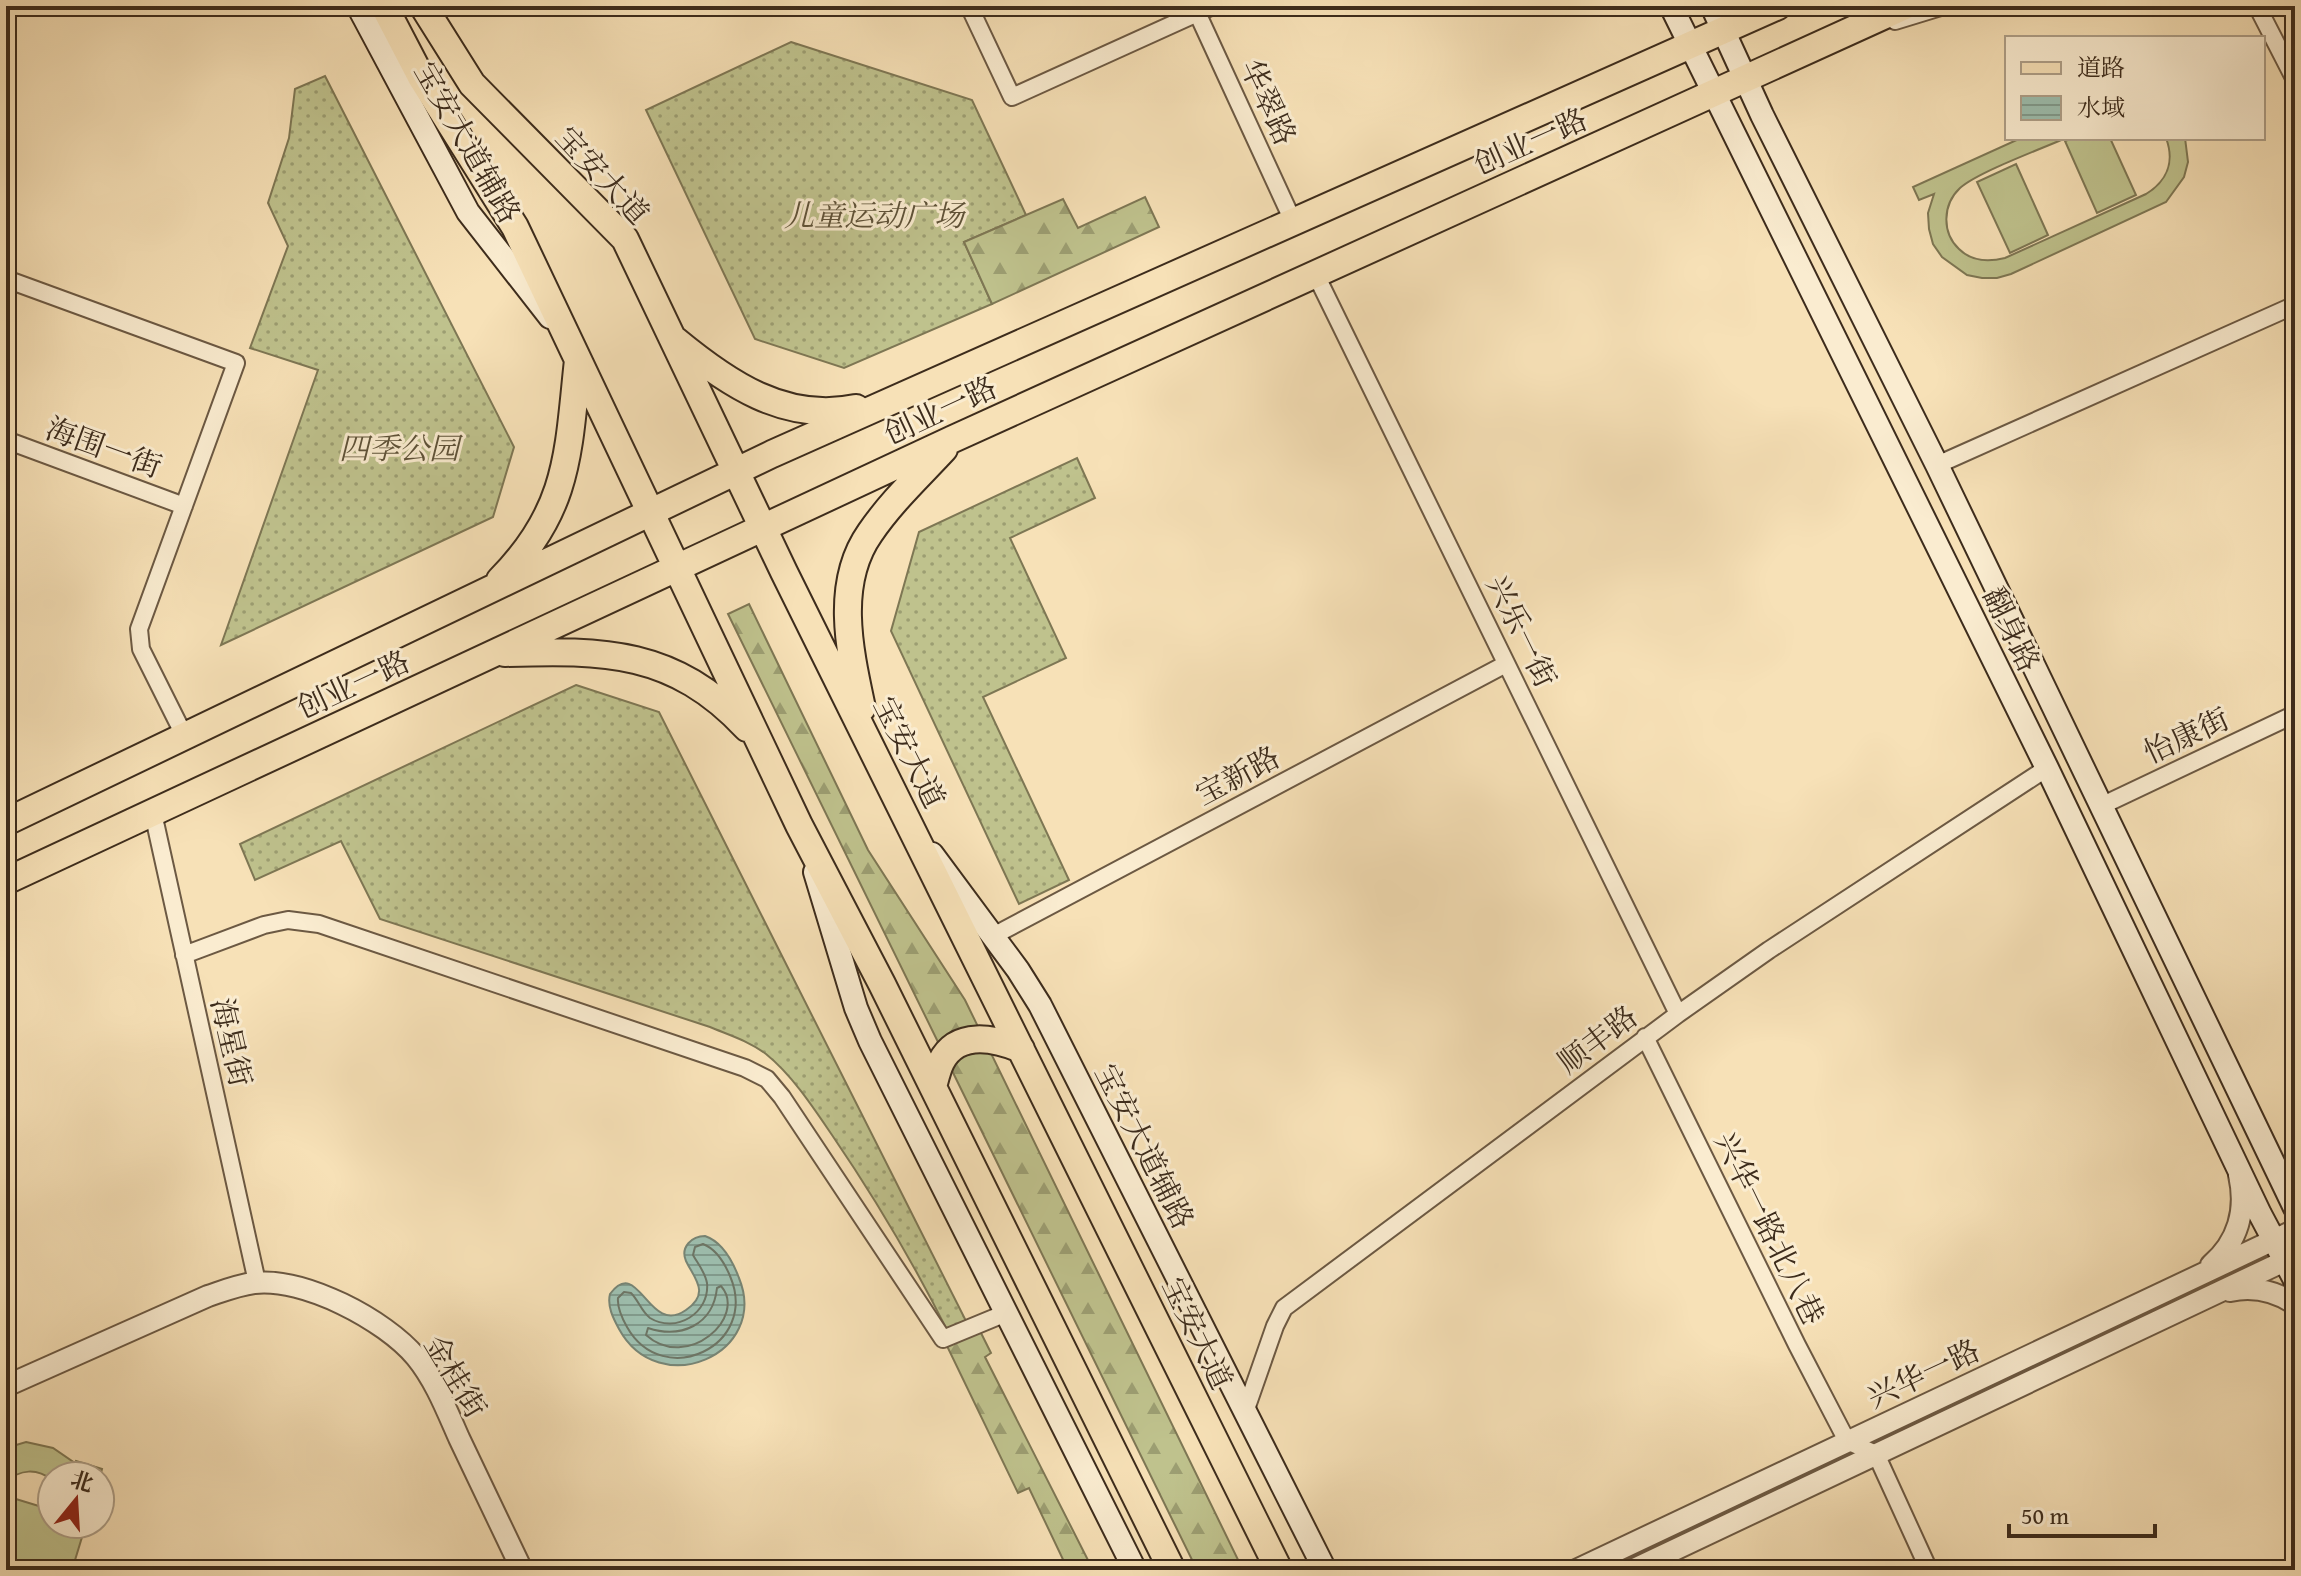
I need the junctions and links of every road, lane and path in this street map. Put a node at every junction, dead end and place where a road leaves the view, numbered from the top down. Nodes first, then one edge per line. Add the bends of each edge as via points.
1 (358, 6) edge
2 (384, 6) edge
3 (423, 6) edge
4 (969, 6) edge
5 (1671, 6) edge
6 (1778, 6) edge
7 (1905, 6) edge
8 (1944, 6) edge
9 (2257, 6) edge
10 (1201, 8) edge
11 (1717, 18) edge
12 (1824, 42) junction
13 (1688, 44) junction
14 (1744, 78) junction
15 (2295, 80) edge
16 (1712, 93) junction
17 (1293, 221) junction
18 (1315, 273) junction
19 (6, 279) edge
20 (2295, 305) edge
21 (668, 335) junction
22 (573, 349) junction
23 (891, 401) junction
24 (953, 439) junction
25 (6, 440) edge
26 (1937, 465) junction
27 (736, 471) junction
28 (184, 506) junction
29 (650, 512) junction
30 (763, 529) junction
31 (678, 569) junction
32 (489, 591) junction
33 (493, 654) junction
34 (1506, 664) junction
35 (2295, 714) edge
36 (185, 737) junction
37 (760, 741) junction
38 (868, 743) junction
39 (2047, 768) junction
40 (2101, 806) junction
41 (903, 810) junction
42 (153, 813) junction
43 (6, 822) edge
44 (799, 825) junction
45 (6, 881) edge
46 (993, 936) junction
47 (184, 955) junction
48 (1678, 1014) junction
49 (1645, 1037) junction
50 (1021, 1049) junction
51 (933, 1087) junction
52 (2265, 1146) junction
53 (2236, 1164) junction
54 (2295, 1181) edge
55 (2295, 1208) edge
56 (2295, 1230) edge
57 (2274, 1240) junction
58 (2292, 1266) edge
59 (2192, 1279) junction
60 (257, 1282) junction
61 (2199, 1301) junction
62 (2295, 1304) edge
63 (1006, 1313) junction
64 (6, 1386) edge
65 (1245, 1412) junction
66 (1847, 1441) junction
67 (1876, 1454) junction
68 (522, 1570) edge
69 (1135, 1570) edge
70 (1172, 1570) edge
71 (1279, 1570) edge
72 (1325, 1570) edge
73 (1576, 1570) edge
74 (1632, 1570) edge
75 (1929, 1570) edge

1 - 22 main road, 宝安大道辅路 via 468,212
2 - 22 main road via 421,77 515,227
3 - 21 main road, 宝安大道 via 472,84 625,239
4 - 10 street via 1012,97
5 - 13 main road, 翻身路
6 - 11 main road, 创业一路
7 - 12 main road, 创业一路
8 - 12 street
9 - 15 street
10 - 17 street, 华翠路
11 - 13 main road, 创业一路
11 - 14 main road, 翻身路
12 - 14 main road, 创业一路
13 - 16 main road, 翻身路
13 - 17 main road, 创业一路
14 - 16 main road, 创业一路
14 - 26 main road, 翻身路
16 - 18 main road, 创业一路
16 - 39 main road, 翻身路
17 - 23 main road, 创业一路
18 - 24 main road, 创业一路
18 - 34 street, 兴乐一街
19 - 28 street via 236,363
20 - 26 street
21 - 23 main road via 715,373 796,409 850,410
21 - 27 main road, 宝安大道
22 - 29 main road
22 - 32 main road via 567,453 558,493 542,528
23 - 27 main road, 创业一路
24 - 30 main road, 创业一路
24 - 38 main road via 868,535 854,566 849,633
25 - 28 street, 海围一街
26 - 40 main road, 翻身路
27 - 29 main road, 创业一路
27 - 30 main road, 宝安大道
28 - 36 street via 138,634
29 - 31 main road
29 - 32 main road, 创业一路
30 - 31 main road, 创业一路
30 - 38 main road, 宝安大道
31 - 33 main road, 创业一路
31 - 37 main road
32 - 36 main road, 创业一路
33 - 37 main road via 589,652 645,661 700,686
33 - 42 main road, 创业一路
34 - 46 street, 宝新路
34 - 48 street, 兴乐一街
35 - 40 street, 怡康街
36 - 43 main road, 创业一路
37 - 44 main road
38 - 41 main road, 宝安大道
39 - 48 street, 顺丰路
39 - 53 main road, 翻身路
40 - 52 main road, 翻身路
41 - 46 main road, 宝安大道辅路
41 - 50 main road, 宝安大道
42 - 45 main road, 创业一路
42 - 47 street, 海星街
44 - 51 main road
44 - 63 main road via 856,1008
46 - 65 main road, 宝安大道辅路 via 1040,1005
47 - 60 street, 海星街
47 - 63 street via 264,925 288,920 319,924 745,1068 767,1079 782,1097 943,1339
48 - 49 street, 顺丰路
49 - 65 street, 顺丰路 via 1284,1308
49 - 66 street, 兴华一路北八巷
50 - 51 main road via 995,1039 954,1046 941,1062
50 - 71 main road, 宝安大道
51 - 70 main road
52 - 54 street
52 - 55 main road, 翻身路
53 - 57 main road, 翻身路
53 - 59 street via 2242,1200 2237,1231 2219,1258
56 - 57 street, 兴华一路
57 - 58 main road, 翻身路
57 - 59 street, 兴华一路
58 - 61 street, 兴华一路
59 - 66 street, 兴华一路
60 - 64 street, 金桂街 via 208,1296
60 - 68 street, 金桂街 via 339,1302 391,1332 417,1359
61 - 62 street via 2252,1289
61 - 67 street, 兴华一路
63 - 69 main road
65 - 72 main road, 宝安大道辅路
66 - 67 street
66 - 73 street, 兴华一路
67 - 74 street, 兴华一路
67 - 75 street

